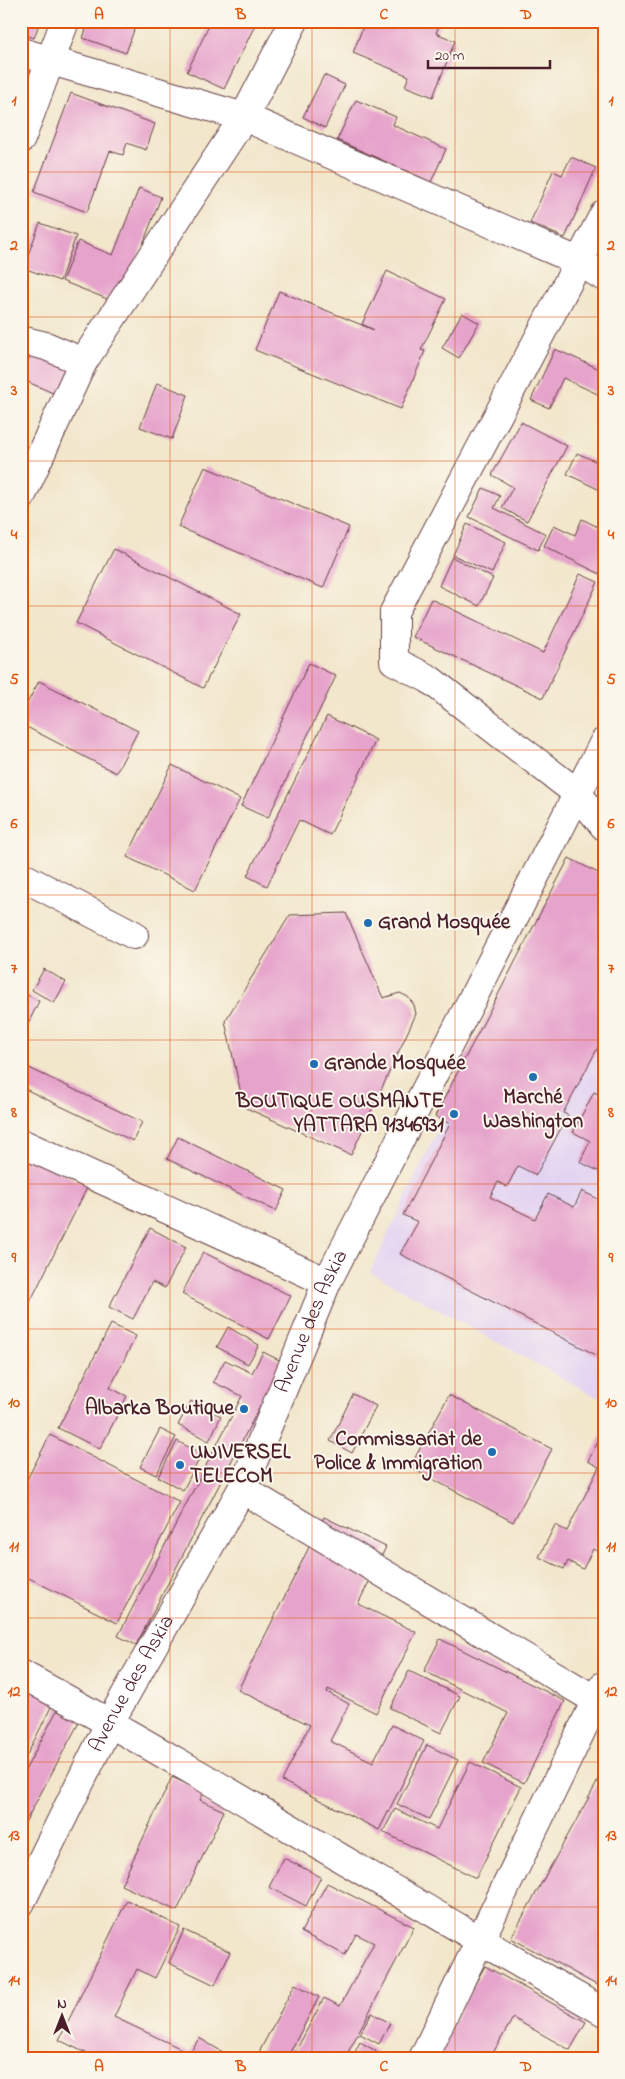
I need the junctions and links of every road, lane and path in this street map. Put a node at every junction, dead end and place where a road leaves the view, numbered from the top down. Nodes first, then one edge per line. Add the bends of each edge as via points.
1 (65, 21) edge
2 (294, 21) edge
3 (21, 52) edge
4 (50, 60) junction
5 (244, 117) junction
6 (21, 139) edge
7 (604, 214) edge
8 (578, 261) junction
9 (604, 277) edge
10 (21, 340) edge
11 (83, 362) junction
12 (21, 497) edge
13 (604, 742) edge
14 (577, 793) junction
15 (604, 826) edge
16 (21, 876) edge
17 (134, 935) dead end
18 (21, 1143) edge
19 (327, 1282) junction
20 (242, 1489) junction
21 (21, 1674) edge
22 (601, 1697) edge
23 (110, 1722) junction
24 (21, 1902) edge
25 (481, 1942) junction
26 (604, 2012) edge
27 (423, 2058) edge

1 - 4 street
2 - 5 street
3 - 4 street
4 - 5 street
4 - 6 street
5 - 8 street
5 - 11 street
7 - 8 street
8 - 9 street
8 - 14 street via 394,612 394,661 429,679
10 - 11 street via 46,346
11 - 12 street
13 - 14 street, Avenue des Askia
14 - 15 street
14 - 19 street, Avenue des Askia
16 - 17 street
18 - 19 street
19 - 20 street, Avenue des Askia
20 - 22 street
20 - 23 street, Avenue des Askia
21 - 23 street
22 - 25 street
23 - 24 street, Avenue des Askia
23 - 25 street
25 - 26 street
25 - 27 street

